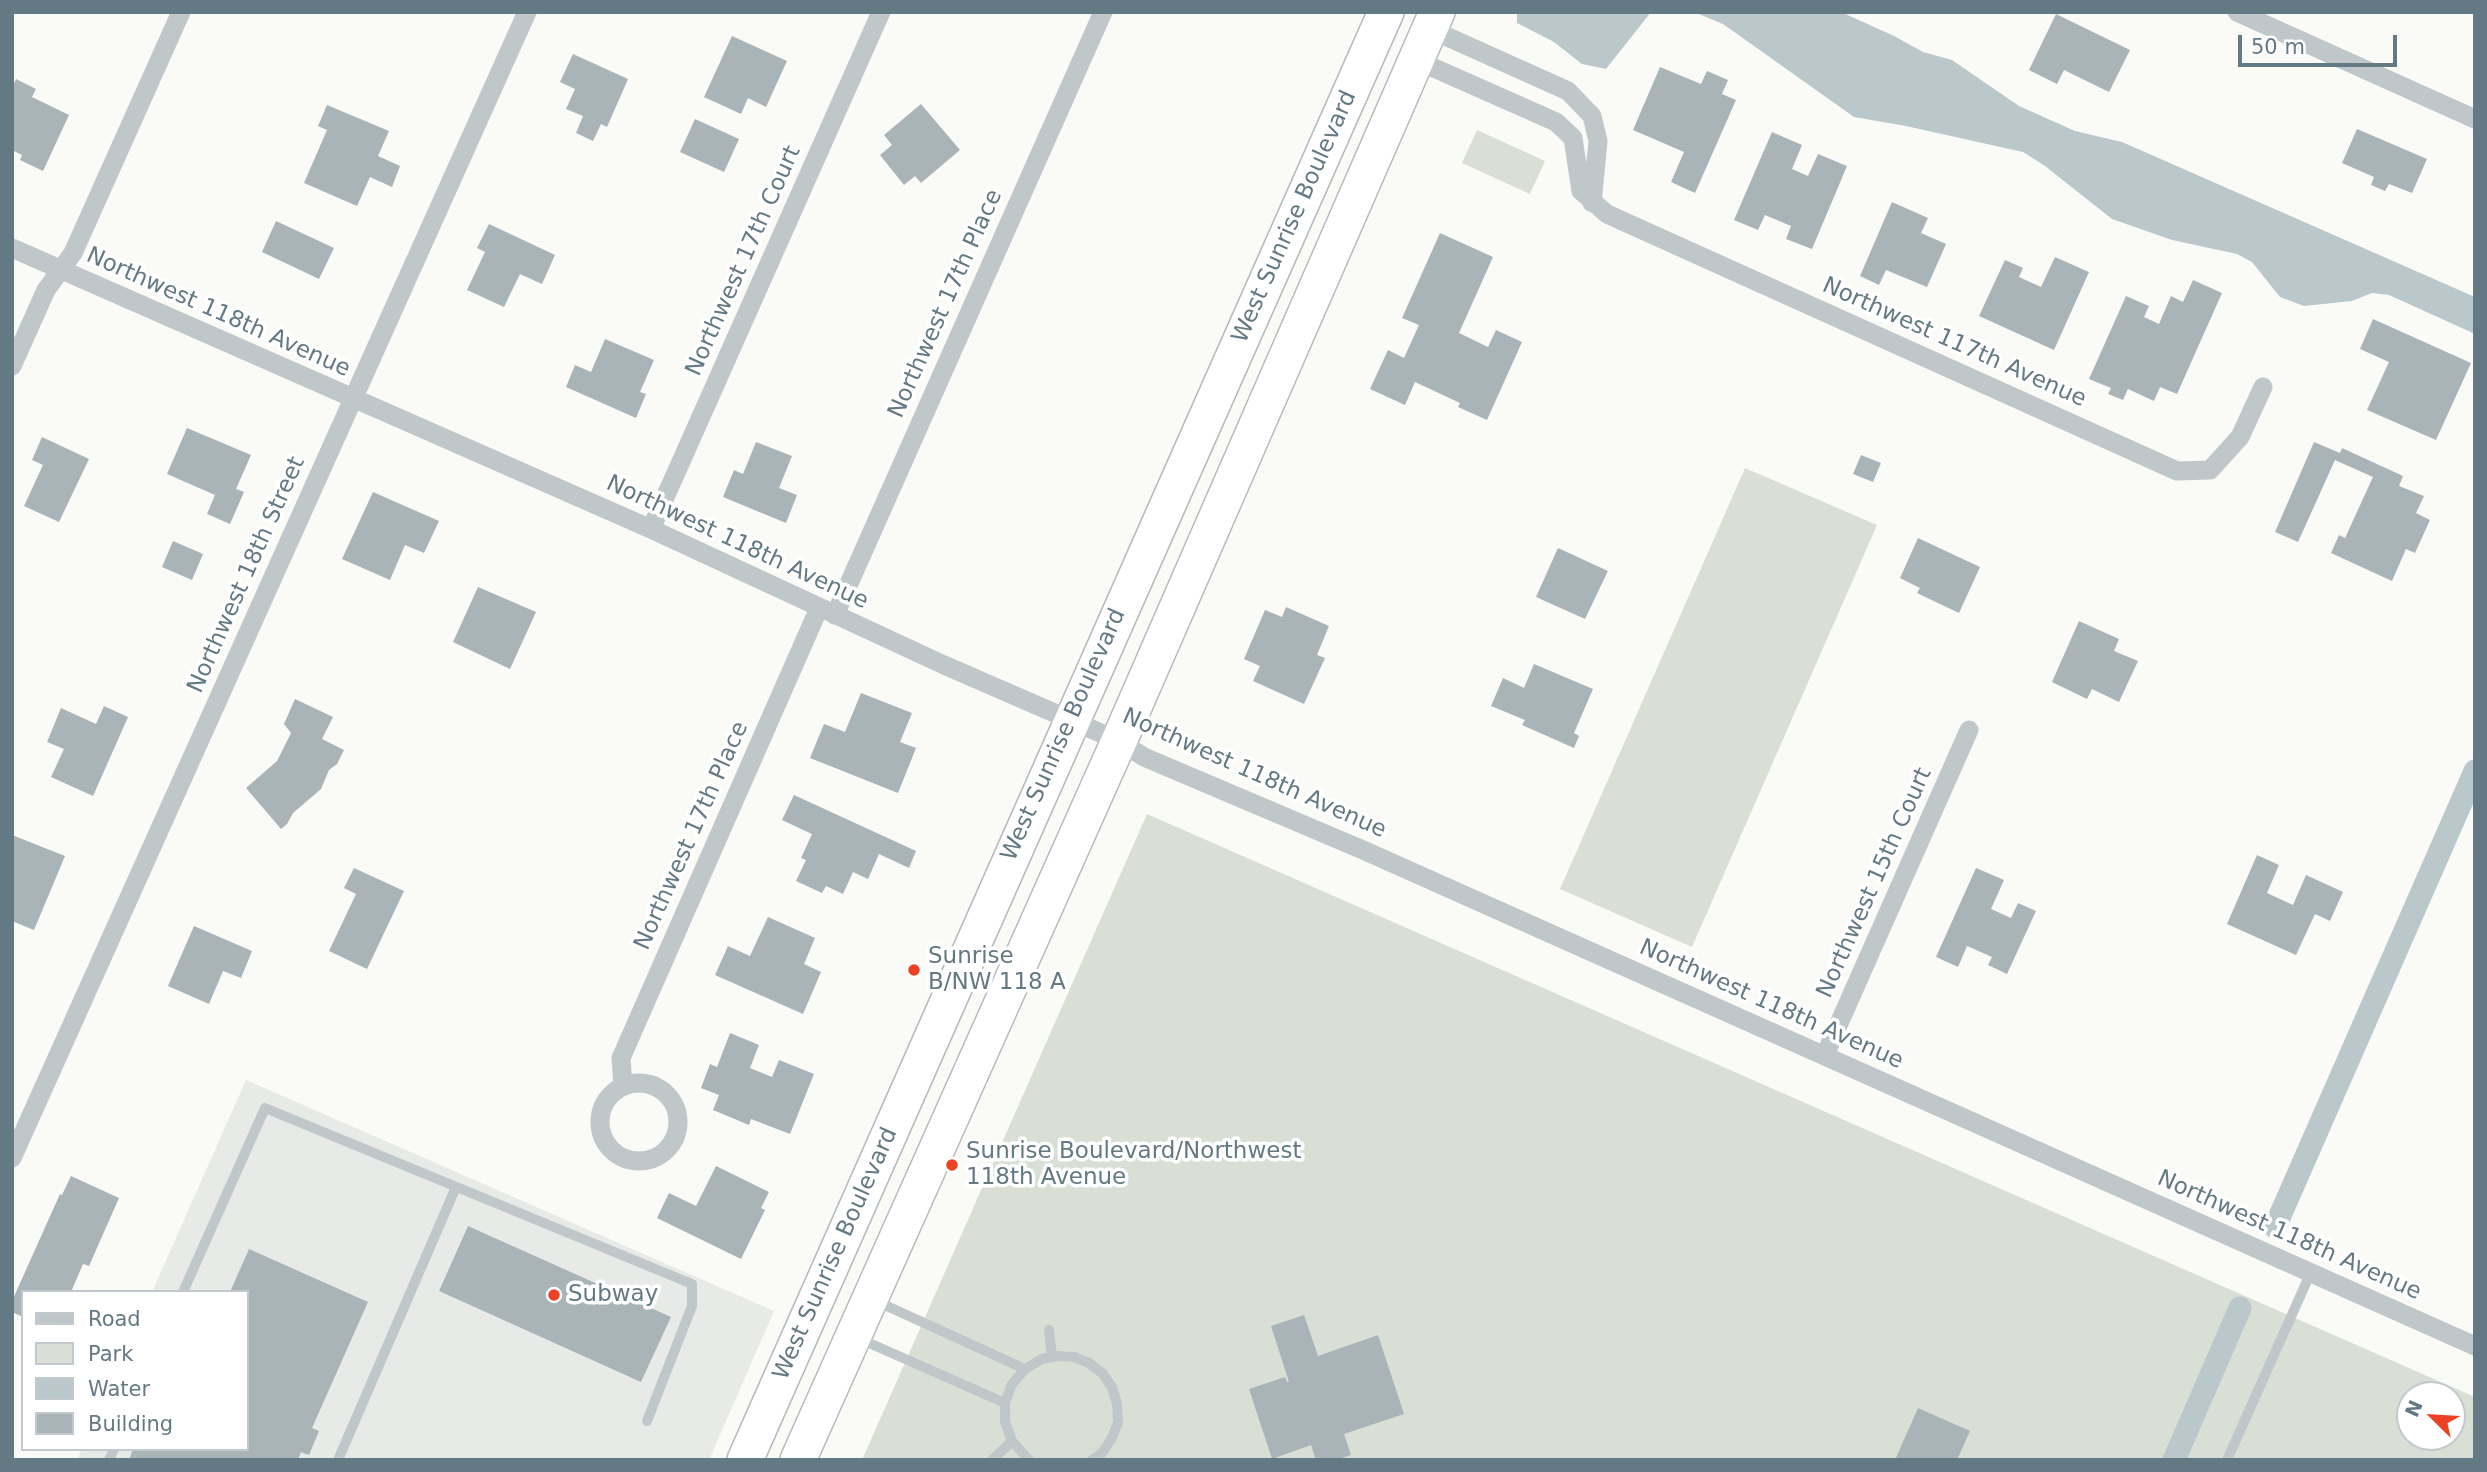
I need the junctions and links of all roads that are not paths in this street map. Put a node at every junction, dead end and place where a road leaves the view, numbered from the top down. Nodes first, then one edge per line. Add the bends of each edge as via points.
1 (181, 12) edge
2 (527, 12) edge
3 (881, 12) edge
4 (1103, 12) edge
5 (1386, 12) edge
6 (2238, 12) edge
7 (1434, 21) edge
8 (1416, 60) junction
9 (1528, 72) junction
10 (1514, 103) junction
11 (2475, 119) edge
12 (1592, 203) junction
13 (12, 248) edge
14 (60, 270) junction
15 (12, 366) edge
16 (2263, 387) dead end
17 (353, 399) junction
18 (651, 529) junction
19 (827, 611) junction
20 (1071, 720) junction
21 (1969, 730) dead end
22 (1119, 741) junction
23 (1825, 1055) junction
24 (623, 1086) junction
25 (12, 1158) edge
26 (456, 1186) junction
27 (2311, 1272) junction
28 (184, 1290) edge
29 (870, 1298) junction
30 (1049, 1330) dead end
31 (853, 1336) junction
32 (2475, 1346) edge
33 (1052, 1357) junction
34 (1025, 1369) junction
35 (1006, 1403) junction
36 (647, 1421) dead end
37 (1012, 1441) junction
38 (338, 1460) edge
39 (745, 1460) edge
40 (798, 1460) edge
41 (992, 1460) edge
42 (1028, 1460) edge
43 (1092, 1460) edge
44 (2227, 1460) edge

1 - 14 street via 73,253
2 - 17 street, Northwest 18th Street
3 - 18 street, Northwest 17th Court
4 - 19 street, Northwest 17th Place
5 - 20 highway, West Sunrise Boulevard
6 - 11 street
7 - 8 highway, West Sunrise Boulevard
7 - 9 street
8 - 10 street
8 - 22 highway, West Sunrise Boulevard
9 - 10 street
9 - 12 street via 1568,91 1592,116 1598,141
10 - 12 street via 1556,122 1573,138 1581,191
12 - 16 street, Northwest 117th Avenue via 1607,214 2178,471 2210,470 2241,437
13 - 14 street, Northwest 118th Avenue
14 - 15 street via 46,290
14 - 17 street, Northwest 118th Avenue
17 - 18 street, Northwest 118th Avenue
17 - 25 street, Northwest 18th Street
18 - 19 street, Northwest 118th Avenue
19 - 20 street, Northwest 118th Avenue
19 - 24 street, Northwest 17th Place via 621,1058
20 - 22 street, Northwest 118th Avenue
20 - 39 highway, West Sunrise Boulevard
21 - 23 street, Northwest 15th Court
22 - 23 street, Northwest 118th Avenue via 1144,757
22 - 29 highway, West Sunrise Boulevard
23 - 27 street, Northwest 118th Avenue
24 - 24 street via 611,1093 599,1118 606,1144 628,1160 655,1158 673,1142 678,1130 675,1106 659,1087 635,1082
26 - 28 lane via 265,1108
26 - 36 lane via 692,1284 692,1306
26 - 38 lane
27 - 32 street, Northwest 118th Avenue
27 - 44 lane
29 - 31 highway, West Sunrise Boulevard
29 - 34 lane
30 - 33 lane
31 - 35 lane
31 - 40 highway, West Sunrise Boulevard
33 - 34 lane
33 - 43 lane via 1074,1357 1089,1363 1112,1387 1118,1422 1102,1453
34 - 35 lane via 1012,1384
35 - 37 lane via 1005,1422
37 - 41 lane
37 - 42 lane

